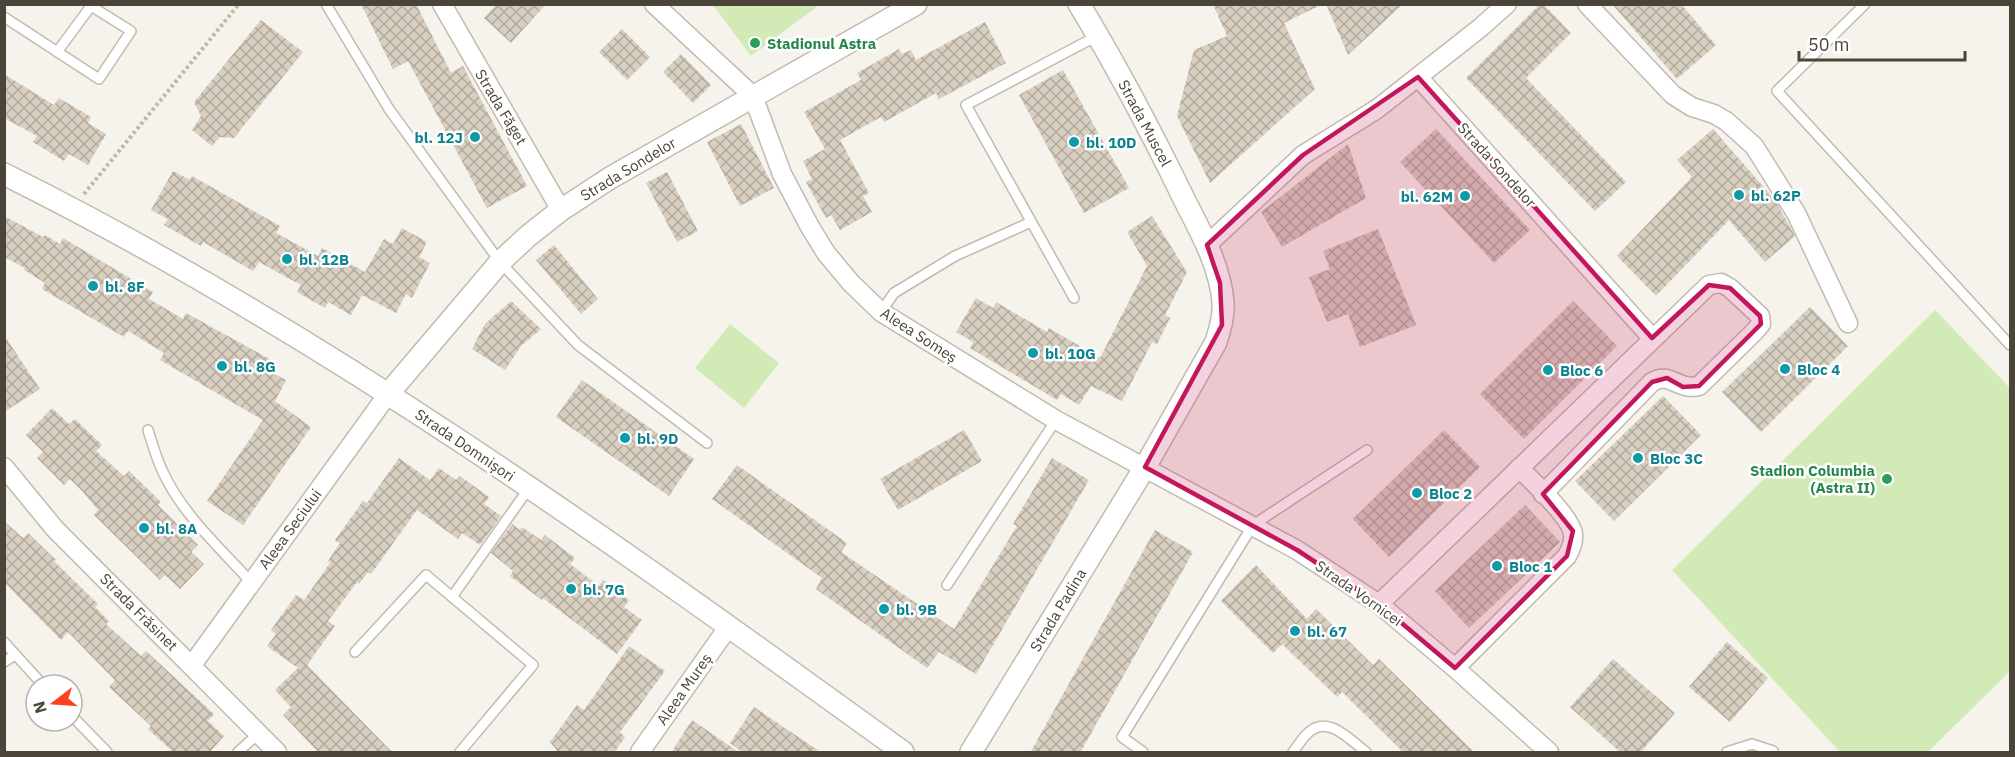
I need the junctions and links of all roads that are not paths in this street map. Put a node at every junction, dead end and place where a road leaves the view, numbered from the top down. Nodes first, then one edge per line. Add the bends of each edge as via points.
1 (326, 4) edge
2 (442, 4) edge
3 (654, 4) edge
4 (916, 4) edge
5 (1079, 4) edge
6 (1507, 4) edge
7 (1587, 4) edge
8 (1865, 4) edge
9 (4, 17) edge
10 (1098, 36) junction
11 (57, 52) junction
12 (1418, 77) junction
13 (753, 96) junction
14 (4, 174) edge
15 (561, 210) junction
16 (1031, 222) junction
17 (1207, 245) junction
18 (500, 262) junction
19 (1074, 298) dead end
20 (881, 312) junction
21 (1848, 323) dead end
22 (1646, 345) junction
23 (2010, 345) edge
24 (1667, 378) junction
25 (388, 394) junction
26 (1056, 420) junction
27 (148, 430) dead end
28 (707, 443) dead end
29 (1367, 450) dead end
30 (4, 467) edge
31 (1145, 467) junction
32 (1519, 468) junction
33 (529, 488) junction
34 (1543, 494) junction
35 (1253, 525) junction
36 (251, 582) junction
37 (947, 585) dead end
38 (452, 597) junction
39 (1379, 604) junction
40 (729, 626) junction
41 (4, 642) edge
42 (355, 652) dead end
43 (15, 655) junction
44 (4, 662) edge
45 (192, 665) junction
46 (1455, 668) junction
47 (32, 673) edge
48 (84, 729) edge
49 (259, 733) junction
50 (1359, 750) edge
51 (1773, 751) dead end
52 (1548, 752) edge
53 (106, 753) edge
54 (238, 753) edge
55 (277, 753) edge
56 (460, 753) edge
57 (640, 753) edge
58 (903, 753) edge
59 (971, 753) edge
60 (1143, 753) edge
61 (1293, 753) edge
62 (1727, 753) edge

1 - 18 lane via 389,109
2 - 15 street, Strada Făget
3 - 13 street
4 - 13 street, Strada Sondelor
5 - 10 street, Strada Muscel
6 - 12 street
7 - 21 street via 1673,95 1726,121 1754,146 1796,213
8 - 23 lane via 1778,91
9 - 11 lane
10 - 16 lane via 966,105
10 - 17 street, Strada Muscel
11 - 11 lane via 99,79 131,31 91,6
12 - 17 street via 1377,109 1303,155
12 - 22 street, Strada Sondelor
13 - 15 street, Strada Sondelor
13 - 20 street, Aleea Someș via 782,174 810,227 851,283
14 - 25 street, Strada Domnișori via 208,284
15 - 18 street, Strada Sondelor
16 - 19 lane
16 - 20 lane via 955,256 894,293
17 - 31 street, Strada Muscel via 1220,283 1222,325
18 - 25 street, Strada Sondelor
18 - 28 lane via 579,345
20 - 26 street, Aleea Someș
22 - 24 street, Strada Sondelor
22 - 24 street via 1709,285 1731,288 1760,316 1761,324 1755,331 1699,386 1683,387
22 - 32 street
24 - 34 street via 1652,382
25 - 33 street, Strada Domnișori
25 - 36 street, Aleea Seciului
26 - 31 street, Aleea Someș
26 - 37 lane
27 - 36 lane via 175,493
29 - 35 lane
30 - 45 street, Strada Frăsinet via 55,529
31 - 35 street, Strada Vornicei
31 - 59 street, Strada Padina
32 - 34 street
32 - 39 street
33 - 38 lane
33 - 40 street, Strada Domnișori
34 - 46 street via 1568,520 1573,531 1568,556
35 - 39 street, Strada Vornicei
35 - 60 lane via 1122,737
36 - 45 street, Aleea Seciului
38 - 42 lane via 426,575
38 - 56 lane via 533,665
39 - 46 street, Strada Vornicei
40 - 57 street, Aleea Mureș
40 - 58 street, Strada Domnișori
41 - 43 lane
43 - 44 lane
43 - 47 lane
45 - 49 street, Strada Frăsinet
46 - 52 street, Strada Vornicei
48 - 53 lane
49 - 54 lane
49 - 55 street, Strada Frăsinet
50 - 61 lane via 1338,730 1319,726 1308,733
51 - 62 lane via 1752,744

